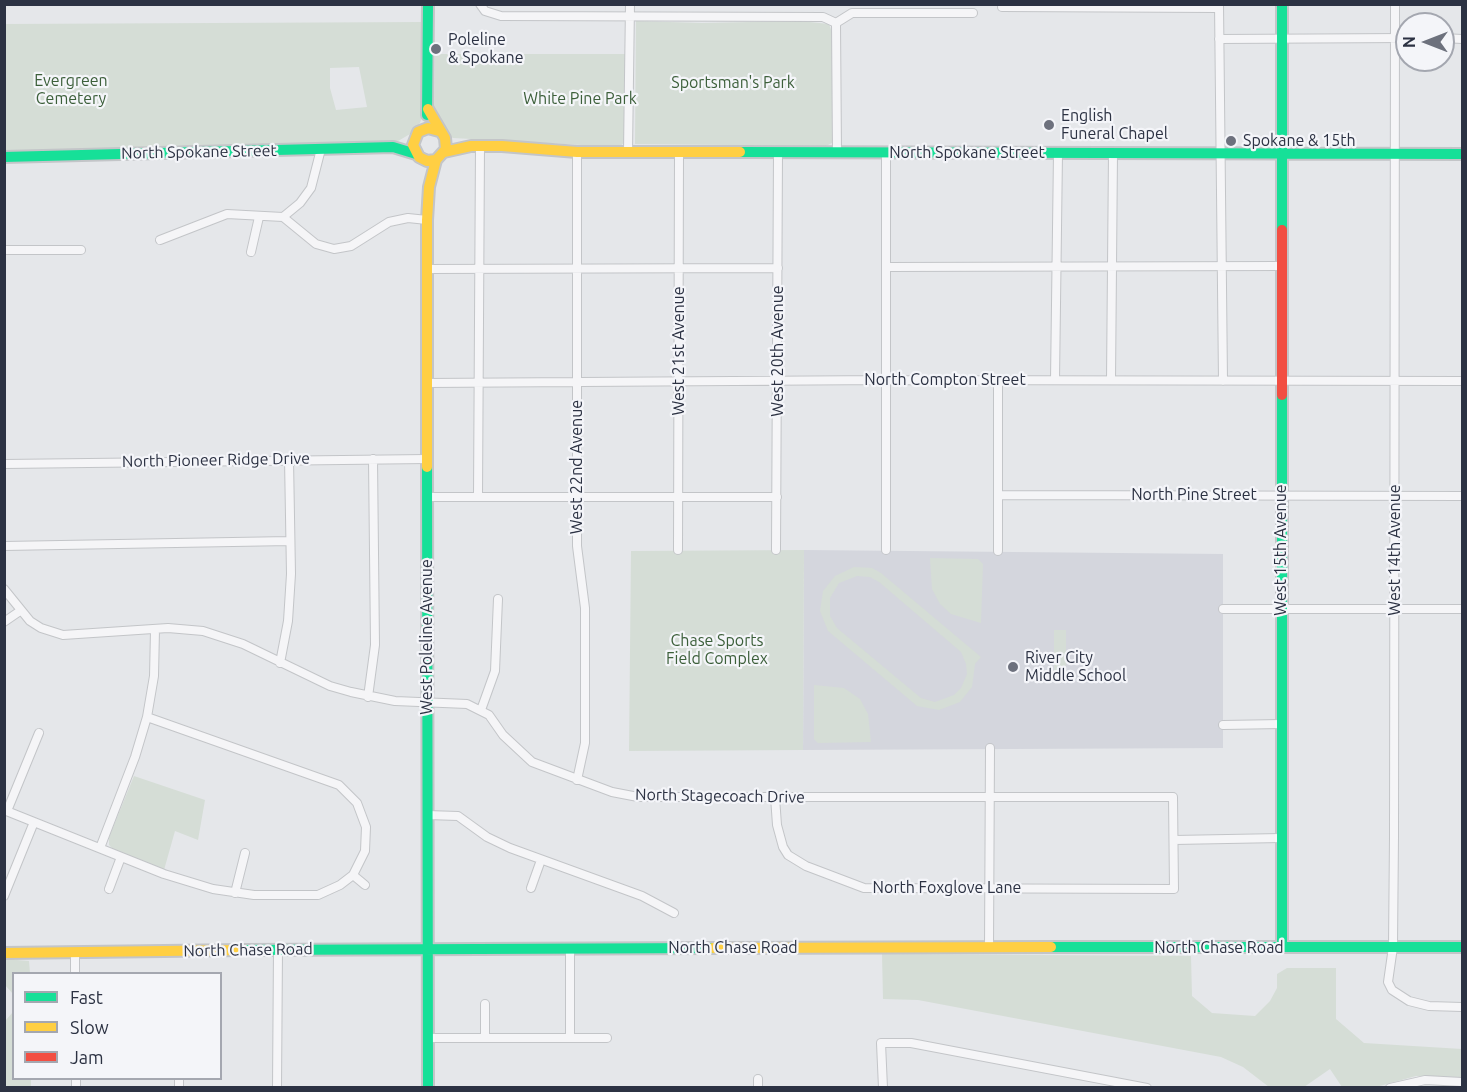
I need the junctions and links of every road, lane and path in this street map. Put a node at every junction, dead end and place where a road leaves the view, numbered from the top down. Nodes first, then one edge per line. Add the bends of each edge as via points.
1 (428, 4) edge
2 (555, 4) edge
3 (630, 4) edge
4 (1282, 4) edge
5 (1219, 6) edge
6 (481, 7) edge
7 (1002, 7) dead end
8 (973, 13) dead end
9 (555, 15) junction
10 (630, 17) junction
11 (836, 23) junction
12 (1282, 37) junction
13 (1395, 38) edge
14 (1219, 39) junction
15 (1395, 72) edge
16 (428, 109) junction
17 (419, 133) junction
18 (442, 134) junction
19 (476, 146) junction
20 (393, 147) junction
21 (321, 149) junction
22 (577, 152) junction
23 (628, 152) junction
24 (778, 152) junction
25 (680, 153) junction
26 (837, 153) junction
27 (886, 153) junction
28 (1058, 153) junction
29 (1113, 153) junction
30 (1220, 154) junction
31 (1281, 154) junction
32 (1395, 154) junction
33 (1462, 154) edge
34 (440, 156) junction
35 (4, 157) edge
36 (419, 157) junction
37 (429, 187) junction
38 (259, 217) junction
39 (282, 217) junction
40 (427, 220) junction
41 (160, 240) dead end
42 (4, 250) edge
43 (81, 250) dead end
44 (251, 252) dead end
45 (1057, 265) junction
46 (1113, 265) junction
47 (1220, 265) junction
48 (1281, 266) junction
49 (679, 267) junction
50 (887, 267) junction
51 (778, 268) junction
52 (427, 269) junction
53 (479, 269) junction
54 (576, 270) junction
55 (887, 380) junction
56 (998, 380) junction
57 (1055, 380) junction
58 (1111, 380) junction
59 (578, 381) junction
60 (678, 381) junction
61 (778, 381) junction
62 (1222, 381) junction
63 (1281, 381) junction
64 (1395, 381) junction
65 (1462, 381) edge
66 (427, 383) junction
67 (478, 383) junction
68 (289, 459) junction
69 (373, 459) junction
70 (427, 459) junction
71 (4, 464) edge
72 (998, 495) junction
73 (1281, 495) junction
74 (1395, 495) junction
75 (478, 496) junction
76 (577, 496) junction
77 (678, 496) junction
78 (1462, 496) edge
79 (427, 497) junction
80 (777, 497) junction
81 (290, 541) junction
82 (4, 546) edge
83 (678, 550) dead end
84 (776, 550) dead end
85 (886, 550) dead end
86 (998, 551) dead end
87 (4, 589) edge
88 (498, 599) dead end
89 (1223, 609) dead end
90 (1281, 609) junction
91 (1462, 609) edge
92 (1395, 610) junction
93 (20, 611) junction
94 (4, 622) edge
95 (155, 630) junction
96 (280, 663) junction
97 (368, 697) junction
98 (426, 702) junction
99 (481, 710) junction
100 (147, 717) junction
101 (1281, 724) junction
102 (1223, 725) dead end
103 (39, 733) dead end
104 (990, 748) dead end
105 (577, 780) junction
106 (775, 797) junction
107 (990, 798) junction
108 (6, 811) edge
109 (427, 815) junction
110 (34, 822) junction
111 (1281, 838) junction
112 (1174, 840) junction
113 (100, 848) junction
114 (245, 854) dead end
115 (121, 857) junction
116 (541, 860) junction
117 (353, 875) junction
118 (365, 885) dead end
119 (531, 888) dead end
120 (990, 888) junction
121 (109, 889) dead end
122 (236, 893) junction
123 (4, 896) edge
124 (674, 913) dead end
125 (1282, 947) junction
126 (1394, 947) junction
127 (1462, 947) edge
128 (570, 948) junction
129 (989, 948) junction
130 (278, 949) junction
131 (428, 949) junction
132 (75, 952) junction
133 (4, 953) edge
134 (75, 972) edge
135 (485, 1004) dead end
136 (1462, 1007) edge
137 (485, 1037) junction
138 (570, 1037) junction
139 (428, 1038) junction
140 (607, 1038) dead end
141 (1462, 1082) edge
142 (277, 1088) edge
143 (428, 1088) edge
144 (883, 1088) edge
145 (1147, 1088) edge
146 (1390, 1088) edge

1 - 16 street
2 - 9 street
3 - 10 street
4 - 12 street, West 15th Avenue
5 - 7 street
5 - 14 street
6 - 9 street via 495,15
8 - 11 street via 852,13
9 - 10 street
10 - 11 street via 823,17
10 - 23 street
11 - 26 street
12 - 13 street
12 - 14 street
12 - 31 street, West 15th Avenue
14 - 30 street
15 - 32 street, West 14th Avenue
16 - 17 street, West Poleline Avenue
16 - 18 street
17 - 18 street, North Spokane Street
17 - 20 street, North Spokane Street
17 - 36 street, West Poleline Avenue via 413,146
18 - 19 street, North Spokane Street
18 - 34 street, West Poleline Avenue
19 - 22 street, North Spokane Street
19 - 34 street, North Spokane Street
19 - 53 street
20 - 21 street, North Spokane Street
20 - 36 street, North Spokane Street
21 - 35 street, North Spokane Street
21 - 39 street via 311,188
22 - 23 street, North Spokane Street
22 - 54 street, West 22nd Avenue
23 - 25 street, North Spokane Street
24 - 25 street, North Spokane Street
24 - 26 street, North Spokane Street
24 - 51 street, West 20th Avenue
25 - 49 street, West 21st Avenue
26 - 27 street, North Spokane Street
27 - 28 street, North Spokane Street
27 - 50 street
28 - 29 street, North Spokane Street
28 - 45 street
29 - 30 street, North Spokane Street
29 - 46 street
30 - 31 street, North Spokane Street
30 - 47 street
31 - 32 street, North Spokane Street
31 - 48 street, West 15th Avenue
32 - 33 street, North Spokane Street
32 - 64 street, West 14th Avenue
34 - 36 street, North Spokane Street
34 - 37 street, West Poleline Avenue
36 - 37 street, West Poleline Avenue
37 - 40 street, West Poleline Avenue
38 - 39 street
38 - 41 street via 227,214
38 - 44 street
39 - 40 street via 316,244 334,249 351,246 389,222
40 - 52 street, West Poleline Avenue
42 - 43 street
45 - 46 street
45 - 50 street
45 - 57 street
46 - 47 street
46 - 58 street
47 - 48 street
47 - 62 street
48 - 63 street, West 15th Avenue
49 - 51 street
49 - 54 street
49 - 60 street, West 21st Avenue
50 - 55 street
51 - 61 street, West 20th Avenue
52 - 53 street
52 - 66 street, West Poleline Avenue
53 - 54 street
53 - 67 street
54 - 59 street, West 22nd Avenue
55 - 56 street, North Compton Street
55 - 61 street, North Compton Street
55 - 85 street
56 - 57 street, North Compton Street
56 - 72 street
57 - 58 street, North Compton Street
58 - 62 street, North Compton Street
59 - 60 street, North Compton Street
59 - 67 street, North Compton Street
59 - 76 street, West 22nd Avenue
60 - 61 street, North Compton Street
60 - 77 street, West 21st Avenue
61 - 80 street, West 20th Avenue
62 - 63 street, North Compton Street
63 - 64 street, North Compton Street
63 - 73 street, West 15th Avenue
64 - 65 street, North Compton Street
64 - 74 street, West 14th Avenue
66 - 67 street, North Compton Street
66 - 70 street, West Poleline Avenue
67 - 75 street
68 - 69 street, North Pioneer Ridge Drive
68 - 71 street, North Pioneer Ridge Drive
68 - 81 street
69 - 70 street, North Pioneer Ridge Drive
69 - 97 street via 375,645
70 - 79 street, West Poleline Avenue
72 - 73 street, North Pine Street
72 - 86 street
73 - 74 street, North Pine Street
73 - 90 street, West 15th Avenue
74 - 78 street, North Pine Street
74 - 92 street, West 14th Avenue
75 - 76 street
75 - 79 street
76 - 77 street
76 - 105 street, West 22nd Avenue via 577,561 585,615 585,743
77 - 80 street
77 - 83 street, West 21st Avenue
79 - 98 street, West Poleline Avenue
80 - 84 street, West 20th Avenue
81 - 82 street
81 - 96 street via 289,607
87 - 93 street
88 - 99 street via 495,671
89 - 90 street
90 - 92 street
90 - 101 street, West 15th Avenue
91 - 92 street
92 - 126 street, West 14th Avenue
93 - 94 street
93 - 95 street via 41,628 63,635
95 - 96 street via 212,634
95 - 100 street via 154,675
96 - 97 street via 330,686
97 - 98 street
98 - 99 street via 458,703
98 - 109 street, West Poleline Avenue
99 - 105 street, North Stagecoach Drive via 532,762
100 - 113 street
100 - 117 street via 339,785 357,803 366,827 365,851
101 - 102 street
101 - 111 street, West 15th Avenue
103 - 108 street
104 - 107 street
105 - 106 street, North Stagecoach Drive via 638,797
106 - 107 street, North Stagecoach Drive
106 - 120 street, North Foxglove Lane via 783,847 806,866 864,888
107 - 112 street, North Stagecoach Drive via 1173,797
107 - 120 street
108 - 110 street
109 - 116 street via 458,816 487,837
109 - 131 street, West Poleline Avenue
110 - 113 street
110 - 123 street
111 - 112 street
111 - 125 street, West 15th Avenue
112 - 120 street, North Foxglove Lane via 1174,889
113 - 115 street
114 - 122 street
115 - 121 street
115 - 122 street via 175,879
116 - 119 street
116 - 124 street via 642,896
117 - 118 street
117 - 122 street via 318,895
120 - 129 street
125 - 126 street, North Chase Road
125 - 129 street, North Chase Road
126 - 127 street, North Chase Road
126 - 136 street, West 14th Avenue via 1388,982 1392,990 1420,1004
128 - 129 street, North Chase Road
128 - 131 street, North Chase Road
128 - 138 street
130 - 131 street, North Chase Road
130 - 132 street, North Chase Road
130 - 142 street
131 - 139 street, West Poleline Avenue
132 - 133 street, North Chase Road
132 - 134 street
135 - 137 street
137 - 138 street
137 - 139 street
138 - 140 street
139 - 143 street, West Poleline Avenue
141 - 146 street via 1425,1080
144 - 145 street via 881,1043 911,1043

